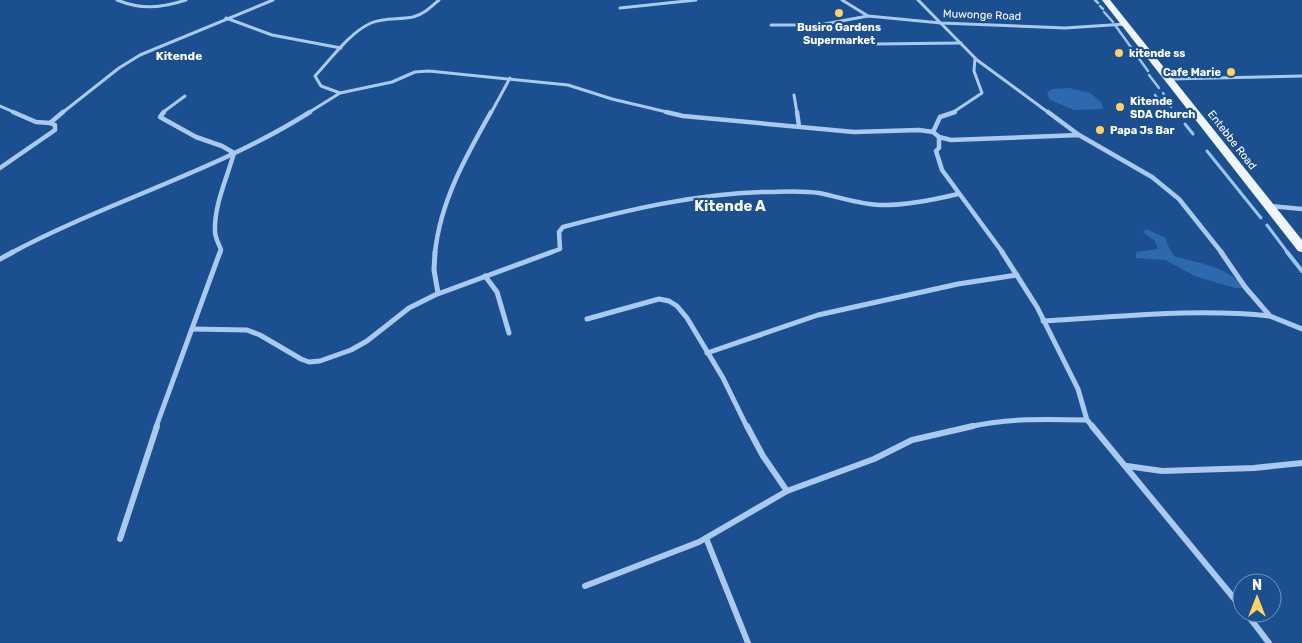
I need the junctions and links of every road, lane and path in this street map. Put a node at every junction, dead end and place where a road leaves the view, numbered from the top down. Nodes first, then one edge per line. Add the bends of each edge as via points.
1 (117, 0) edge
2 (186, 0) edge
3 (273, 0) edge
4 (439, 0) edge
5 (696, 0) edge
6 (842, 0) edge
7 (918, 0) edge
8 (1106, 0) edge
9 (620, 8) dead end
10 (868, 16) junction
11 (226, 18) junction
12 (941, 23) junction
13 (1126, 24) junction
14 (771, 26) dead end
15 (961, 43) junction
16 (874, 44) dead end
17 (341, 48) junction
18 (975, 58) junction
19 (1302, 76) edge
20 (510, 78) junction
21 (1170, 79) junction
22 (340, 93) junction
23 (794, 95) dead end
24 (185, 96) dead end
25 (0, 106) edge
26 (50, 123) junction
27 (799, 126) junction
28 (933, 132) junction
29 (1079, 135) junction
30 (939, 137) junction
31 (234, 153) junction
32 (0, 168) edge
33 (958, 194) junction
34 (1270, 206) junction
35 (1302, 208) edge
36 (1302, 248) edge
37 (0, 259) edge
38 (1017, 275) junction
39 (485, 276) junction
40 (438, 293) junction
41 (1270, 316) junction
42 (587, 319) dead end
43 (1043, 321) junction
44 (1302, 329) edge
45 (192, 330) junction
46 (509, 333) dead end
47 (706, 353) junction
48 (1088, 420) junction
49 (1302, 464) edge
50 (1127, 466) junction
51 (787, 491) junction
52 (706, 538) junction
53 (120, 539) dead end
54 (585, 586) dead end
55 (1232, 595) edge
56 (1254, 623) edge
57 (748, 643) edge
58 (1269, 643) edge

1 - 2 street via 144,9
3 - 11 street
4 - 17 street via 428,12 414,18 371,23
5 - 9 street
6 - 10 street, Muwonge Road
7 - 12 street
8 - 13 main road, Entebbe Road
10 - 12 street, Muwonge Road
10 - 14 street via 819,25
11 - 17 street via 272,35
11 - 26 street via 130,60
12 - 13 street, Muwonge Road via 1065,28
12 - 15 street
13 - 21 main road, Entebbe Road
15 - 16 street
15 - 18 street
17 - 22 street via 316,76 321,86
18 - 28 street via 974,71 982,93 955,112 940,117
18 - 29 street
19 - 21 street
20 - 22 street via 420,71 378,86
20 - 27 street via 568,85 683,116
20 - 40 street via 453,184 436,237 434,269
21 - 34 main road, Entebbe Road
22 - 31 street via 300,120
23 - 27 street
24 - 31 street via 160,117
25 - 26 street via 36,122
26 - 32 street via 55,125 55,130
27 - 28 street via 854,132
28 - 30 street
29 - 30 street via 966,140
29 - 41 street via 1152,178 1179,199
30 - 33 street via 936,152 939,165
31 - 37 street via 37,237
31 - 45 street via 216,219 215,233 221,250
33 - 38 street
33 - 39 street via 936,200 882,205 817,193 718,195 615,213 563,227 559,232 560,249
34 - 35 street
34 - 36 main road, Entebbe Road
38 - 43 street
38 - 47 street via 958,284 818,316
39 - 40 street
39 - 46 street via 497,292
40 - 45 street via 409,308 351,350 320,362 301,359 253,332
41 - 43 street via 1200,312
41 - 44 street
42 - 47 street via 664,299 677,306 687,318
43 - 48 street via 1078,389
45 - 53 street via 147,452
47 - 51 street via 723,378 763,456
48 - 50 street
48 - 51 street via 1029,418 954,429 912,440 874,459
49 - 50 street via 1162,471
50 - 55 street
51 - 52 street
52 - 54 street
52 - 57 street
56 - 58 street

